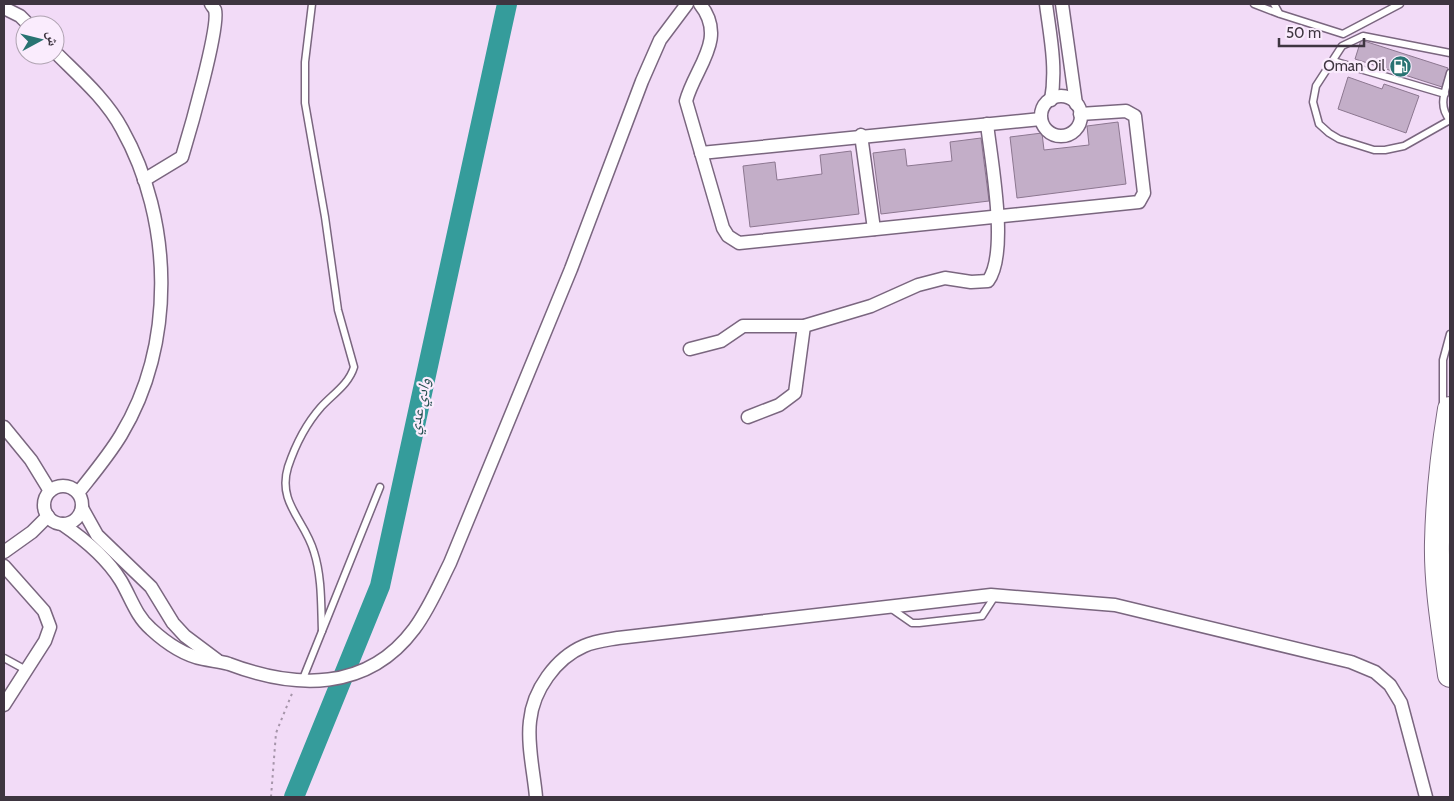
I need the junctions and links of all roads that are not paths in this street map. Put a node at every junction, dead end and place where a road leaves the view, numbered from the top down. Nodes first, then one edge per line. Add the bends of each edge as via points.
1 (211, 4) edge
2 (312, 4) edge
3 (687, 4) edge
4 (700, 4) edge
5 (1046, 4) edge
6 (1062, 4) edge
7 (1254, 4) edge
8 (1274, 4) edge
9 (1400, 4) edge
10 (4, 8) edge
11 (1280, 14) junction
12 (18, 15) edge
13 (1450, 52) edge
14 (1333, 60) junction
15 (65, 62) edge
16 (1450, 73) edge
17 (1445, 94) junction
18 (1051, 100) junction
19 (1078, 109) junction
20 (1042, 119) junction
21 (1450, 120) edge
22 (987, 124) junction
23 (861, 135) junction
24 (701, 152) junction
25 (144, 180) junction
26 (998, 216) junction
27 (874, 229) junction
28 (804, 326) junction
29 (1450, 334) edge
30 (690, 349) dead end
31 (1450, 408) edge
32 (748, 417) dead end
33 (4, 427) edge
34 (1443, 453) junction
35 (380, 487) dead end
36 (50, 491) junction
37 (78, 493) junction
38 (82, 508) junction
39 (48, 516) junction
40 (62, 524) junction
41 (4, 552) edge
42 (4, 566) edge
43 (995, 595) junction
44 (888, 606) junction
45 (322, 631) junction
46 (4, 658) edge
47 (216, 660) junction
48 (26, 670) junction
49 (1450, 674) edge
50 (299, 681) junction
51 (4, 705) edge
52 (536, 797) edge
53 (1426, 797) edge

1 - 25 street via 215,11 214,29 182,156
2 - 45 lane via 304,103 338,310 354,367 352,376 308,425 285,476 286,498 309,536 315,553
3 - 50 street via 660,40 642,81 536,355 428,607 413,630 378,661 352,675 320,682
4 - 24 street via 708,17 709,50 686,101
5 - 18 street via 1052,50
6 - 19 street
7 - 11 lane
8 - 11 lane
9 - 11 lane via 1343,34
10 - 12 street
13 - 14 lane via 1363,36 1342,46
14 - 17 lane
14 - 21 lane via 1316,86 1313,102 1319,124 1340,139 1362,147 1385,150 1404,146
15 - 25 street via 104,101 122,128
16 - 17 lane
17 - 21 lane via 1443,110
18 - 19 street via 1067,98
18 - 20 street via 1043,108
19 - 20 street via 1079,125 1066,136 1050,133
19 - 26 street via 1126,110 1135,116 1144,193 1142,200 1136,204
20 - 22 street
22 - 23 street
22 - 26 street
23 - 24 street
23 - 27 street
24 - 27 street via 723,228 733,240 746,244
25 - 37 street via 156,230 162,276 158,332 148,372 122,434
26 - 27 street
26 - 28 street via 997,254 993,274 988,281 945,278 918,285 871,306
28 - 30 street via 743,326 721,341
28 - 32 street via 795,393 779,405
29 - 34 lane via 1442,360
31 - 34 highway
33 - 36 street via 31,460
34 - 49 highway via 1437,543
35 - 45 lane
36 - 37 street via 64,486
36 - 39 street via 44,504
37 - 38 street
38 - 40 street via 73,522
38 - 47 street via 97,535 151,588 172,623
39 - 40 street
39 - 41 street
40 - 47 street via 87,542 116,575 142,621 153,631 181,650 203,659
42 - 48 street via 44,610 50,627
43 - 44 street
43 - 44 lane via 982,616 912,624
43 - 53 street via 1115,605 1366,667 1390,685 1401,703
44 - 52 street via 618,638 585,645 554,669 534,705 530,733
45 - 50 lane
46 - 48 lane
47 - 50 street via 274,678
48 - 51 street

